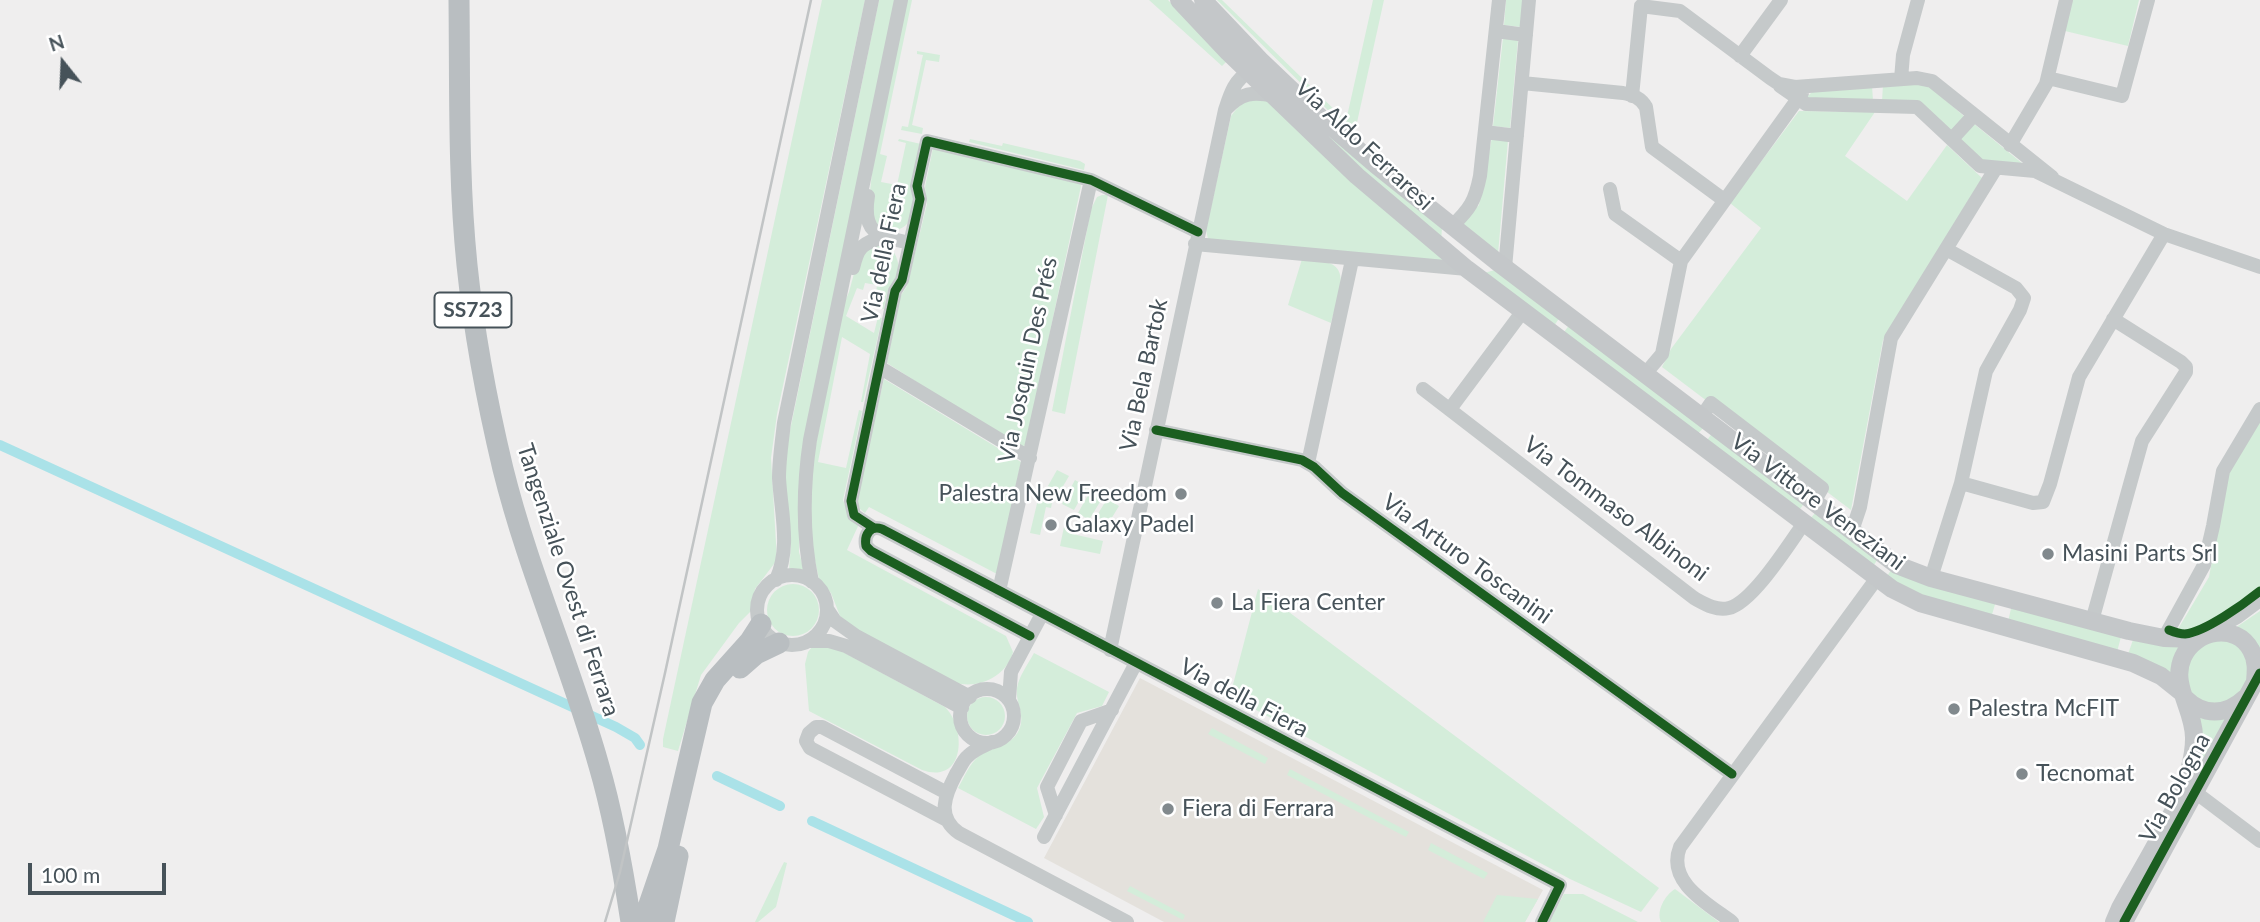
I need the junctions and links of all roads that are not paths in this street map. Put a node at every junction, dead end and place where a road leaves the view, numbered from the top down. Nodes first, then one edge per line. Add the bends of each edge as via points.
1 (460, 0) edge
2 (872, 0) edge
3 (901, 0) edge
4 (1179, 0) edge
5 (1203, 0) edge
6 (1499, 0) edge
7 (1529, 0) edge
8 (1782, 0) edge
9 (1918, 0) edge
10 (2066, 0) edge
11 (2148, 0) edge
12 (1496, 31) junction
13 (1526, 35) junction
14 (1228, 52) junction
15 (1740, 55) junction
16 (1255, 66) junction
17 (1770, 78) junction
18 (2048, 78) junction
19 (1901, 79) junction
20 (1877, 81) junction
21 (1522, 83) junction
22 (1806, 86) junction
23 (1237, 91) junction
24 (1274, 96) junction
25 (1632, 96) junction
26 (1797, 99) junction
27 (1877, 106) junction
28 (1974, 115) junction
29 (1485, 132) junction
30 (1517, 136) junction
31 (1952, 139) junction
32 (2010, 145) junction
33 (868, 154) junction
34 (1996, 168) junction
35 (2052, 177) junction
36 (1091, 180) junction
37 (1610, 189) dead end
38 (1724, 200) junction
39 (1471, 206) junction
40 (1433, 211) junction
41 (915, 222) junction
42 (1453, 227) junction
43 (2164, 234) junction
44 (887, 238) junction
45 (1197, 238) junction
46 (910, 243) junction
47 (1946, 249) junction
48 (1447, 252) junction
49 (1503, 259) junction
50 (1352, 260) junction
51 (1681, 261) junction
52 (2260, 267) edge
53 (904, 269) junction
54 (1467, 269) junction
55 (836, 308) junction
56 (1523, 311) junction
57 (1569, 316) junction
58 (2113, 318) junction
59 (1554, 335) junction
60 (879, 367) junction
61 (1645, 374) junction
62 (1423, 389) dead end
63 (1450, 409) junction
64 (2260, 409) edge
65 (1708, 421) junction
66 (1156, 430) junction
67 (1698, 443) junction
68 (1030, 458) junction
69 (1308, 463) junction
70 (1961, 482) junction
71 (1814, 502) junction
72 (1802, 522) junction
73 (874, 528) junction
74 (1852, 531) junction
75 (1890, 560) junction
76 (1877, 578) junction
77 (1931, 578) junction
78 (776, 580) junction
79 (812, 582) junction
80 (999, 591) junction
81 (2006, 598) junction
82 (2260, 600) edge
83 (827, 609) junction
84 (1042, 614) junction
85 (2092, 621) junction
86 (761, 624) junction
87 (1998, 625) junction
88 (2129, 631) junction
89 (1030, 636) junction
90 (2201, 637) junction
91 (2164, 638) junction
92 (809, 641) junction
93 (779, 643) junction
94 (1110, 650) junction
95 (2120, 659) junction
96 (1136, 663) junction
97 (1011, 672) junction
98 (2255, 683) edge
99 (986, 689) junction
100 (2183, 695) junction
101 (1009, 699) junction
102 (966, 702) junction
103 (1112, 710) junction
104 (962, 727) junction
105 (992, 742) junction
106 (965, 758) junction
107 (2189, 769) junction
108 (1732, 774) junction
109 (2195, 792) junction
110 (947, 793) junction
111 (1056, 815) junction
112 (947, 820) junction
113 (1044, 837) dead end
114 (2260, 841) edge
115 (631, 922) edge
116 (643, 922) edge
117 (664, 922) edge
118 (1127, 922) edge
119 (1542, 922) edge
120 (1732, 922) edge
121 (2114, 922) edge
122 (2123, 922) edge

1 - 115 highway, Tangenziale Ovest di Ferrara / SS723 via 463,212 477,341 518,522 603,779
2 - 78 street via 784,423 779,474 783,563
3 - 33 street, Via della Fiera
4 - 14 main road, Via Aldo Ferraresi
5 - 16 main road, Via Aldo Ferraresi
6 - 12 street
7 - 13 street
8 - 15 street
9 - 19 street
10 - 18 street
11 - 18 street via 2122,96
12 - 13 street
12 - 29 street
13 - 21 street
14 - 16 main road, Via Aldo Ferraresi
14 - 23 street, Via Bela Bartok
15 - 17 street
15 - 25 street via 1680,11 1641,6
16 - 23 street, Via Bela Bartok via 1250,82
16 - 24 main road, Via Aldo Ferraresi
16 - 40 main road, Via Aldo Ferraresi
17 - 22 street via 1784,86
17 - 26 street
18 - 32 street
19 - 20 street
19 - 28 street via 1932,80
20 - 22 street
20 - 27 street
21 - 25 street
21 - 30 street
22 - 26 street
23 - 24 street
23 - 45 street, Via Bela Bartok via 1225,110
24 - 48 main road, Via Aldo Ferraresi via 1357,176
25 - 38 street via 1646,107 1652,147
26 - 27 street via 1812,105
26 - 38 street
27 - 31 street via 1917,107
28 - 31 street
28 - 32 street
29 - 30 street
29 - 39 street
30 - 49 street
31 - 34 street via 1980,166
32 - 35 street
33 - 44 street, Via della Fiera via 871,176 866,217
33 - 55 street, Via della Fiera
34 - 35 street
34 - 47 street
35 - 43 street
36 - 41 street, Via della Fiera via 927,141
36 - 45 street
36 - 68 street, Via Josquin Des Prés
37 - 51 street via 1615,214
38 - 51 street
39 - 40 street via 1449,213
39 - 42 street
40 - 42 main road, Via Aldo Ferraresi
41 - 44 street, Via della Fiera
41 - 46 street, Via della Fiera
42 - 48 main road
42 - 49 main road, Via Vittore Veneziani
43 - 52 street
43 - 58 street
44 - 46 street, Via della Fiera
44 - 53 street, Via della Fiera via 896,247
44 - 55 street, Via della Fiera via 859,249 848,289
45 - 50 street
45 - 66 street, Via Bela Bartok
46 - 53 street, Via della Fiera
47 - 70 street via 2016,288 2024,298 1986,371
47 - 74 street via 1891,338
48 - 54 main road, Via Vittore Veneziani
49 - 54 main road via 1481,269
49 - 57 main road, Via Vittore Veneziani
50 - 54 street
50 - 69 street
51 - 61 street via 1662,354
53 - 60 street, Via della Fiera
54 - 56 main road, Via Vittore Veneziani
55 - 79 street, Via della Fiera via 805,479 804,532
56 - 59 main road, Via Vittore Veneziani
56 - 63 street
57 - 59 main road
57 - 61 main road, Via Vittore Veneziani
58 - 70 street via 2079,377 2043,502
58 - 85 street via 2181,362 2186,372 2142,441
59 - 67 main road, Via Vittore Veneziani
60 - 68 street
60 - 73 street, Via della Fiera via 851,500 854,515
61 - 65 main road, Via Vittore Veneziani
62 - 63 street, Via Tommaso Albinoni
63 - 72 street, Via Tommaso Albinoni via 1694,598 1714,608 1736,605 1750,595
64 - 91 street via 2223,471 2204,565
65 - 67 main road
65 - 71 main road, Via Vittore Veneziani
66 - 69 street, Via Arturo Toscanini
66 - 94 street, Via Bela Bartok
67 - 72 main road, Via Vittore Veneziani
68 - 80 street, Via Josquin Des Prés
69 - 108 street, Via Arturo Toscanini via 1342,493
70 - 77 street
71 - 72 main road
71 - 74 main road, Via Vittore Veneziani
72 - 76 main road, Via Vittore Veneziani
73 - 80 street, Via della Fiera
73 - 89 street via 865,539 871,551
74 - 75 main road, Via Vittore Veneziani
75 - 76 main road
75 - 77 main road, Via Vittore Veneziani
76 - 87 main road, Via Vittore Veneziani via 1914,601
76 - 108 street
77 - 81 main road, Via Vittore Veneziani
78 - 79 street via 794,576
78 - 86 street via 761,595
79 - 83 street, Via della Fiera via 825,598
80 - 84 street, Via della Fiera
81 - 85 main road, Via Vittore Veneziani
81 - 87 main road
82 - 90 street, Via Bologna
83 - 92 street via 823,628
83 - 102 street, Via della Fiera via 856,636
84 - 89 street
84 - 94 street, Via della Fiera
85 - 88 main road, Via Vittore Veneziani
86 - 93 street
86 - 116 highway via 702,703 668,849
87 - 95 main road, Via Vittore Veneziani
88 - 91 main road, Via Vittore Veneziani
88 - 95 main road
89 - 97 street
90 - 91 main road, Via Vittore Veneziani
90 - 98 main road via 2230,634 2245,642 2254,657
90 - 100 main road, Via Bologna via 2188,648 2179,668
92 - 93 street
92 - 102 street via 846,646
93 - 117 highway via 748,660 724,686 713,707
94 - 96 street, Via della Fiera
95 - 100 main road, Via Vittore Veneziani via 2161,676
96 - 103 street
96 - 119 street, Via della Fiera via 1560,885
97 - 99 street
97 - 101 street
98 - 100 main road, Via Bologna via 2235,707 2219,712 2194,706
98 - 109 main road, Via Bologna
99 - 101 street
99 - 102 street
100 - 107 main road, Via Bologna via 2194,739
101 - 105 street via 1011,725 1002,738
102 - 104 street via 960,713
103 - 111 street
103 - 111 street via 1081,721 1047,787
104 - 105 street via 973,739
104 - 106 street
105 - 106 street
106 - 110 street
107 - 109 main road, Via Bologna
107 - 121 main road, Via Bologna via 2174,809
108 - 120 street via 1686,837 1677,857 1684,883
109 - 114 street
109 - 122 main road, Via Bologna
110 - 112 street
110 - 112 street via 822,727 808,733 810,748
111 - 113 street
112 - 118 street via 959,834

